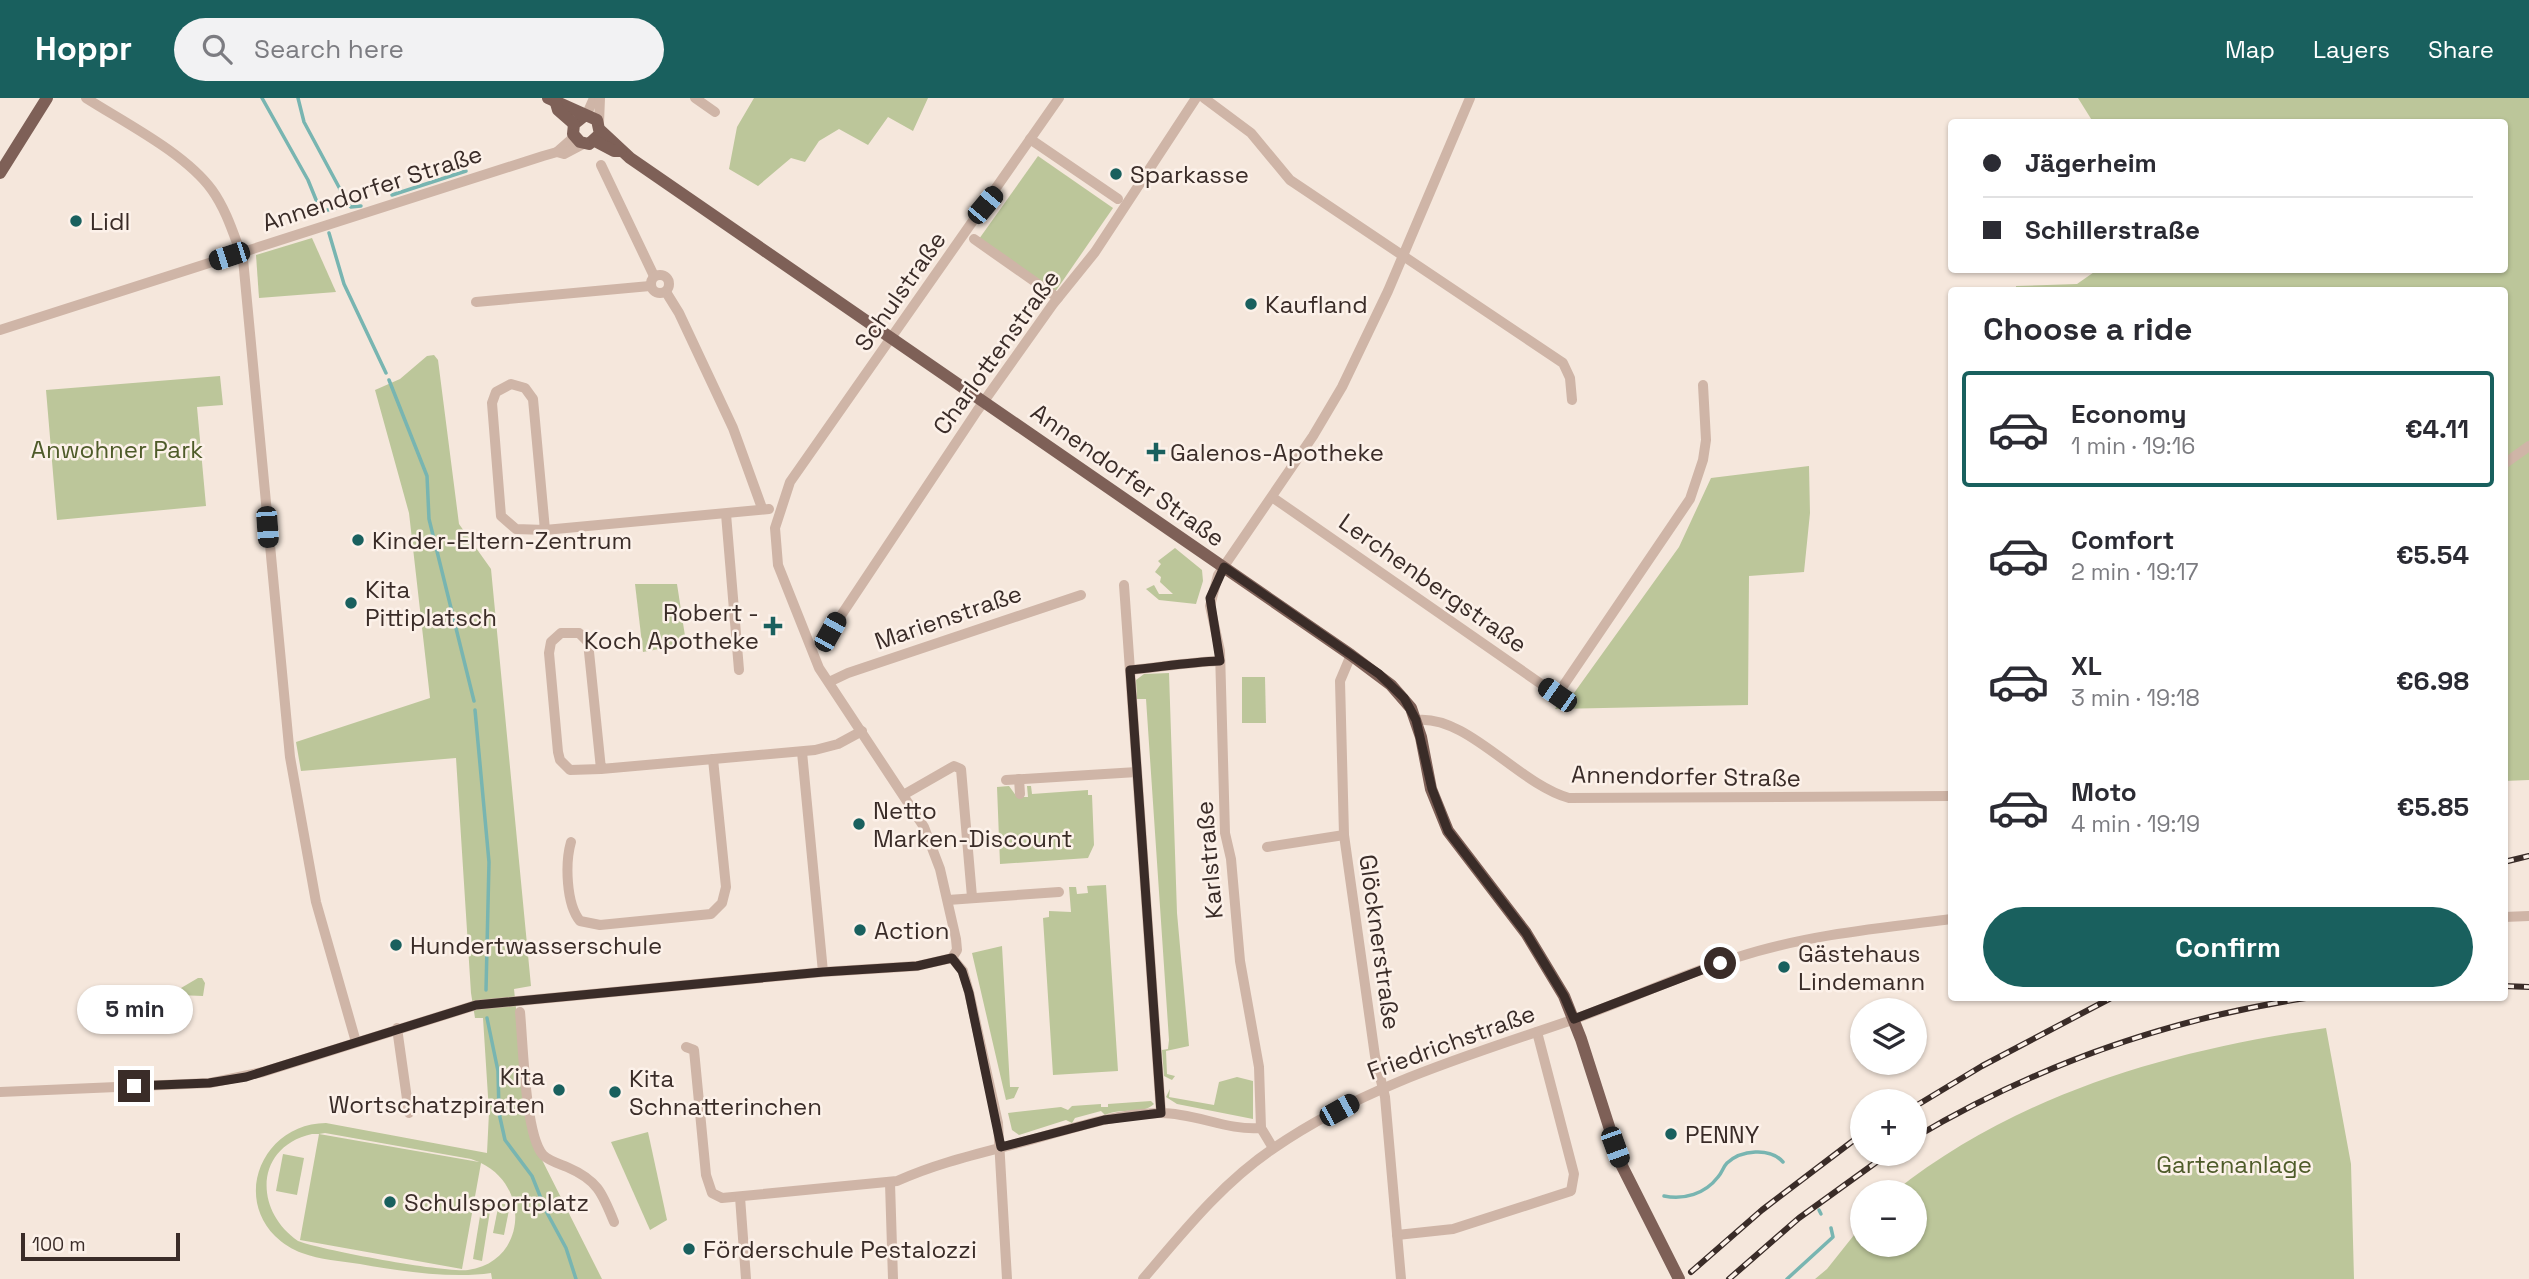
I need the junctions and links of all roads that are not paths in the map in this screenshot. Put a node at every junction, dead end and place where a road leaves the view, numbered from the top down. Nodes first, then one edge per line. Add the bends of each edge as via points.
1 (47, 98) edge
2 (86, 98) edge
3 (594, 98) edge
4 (600, 98) edge
5 (695, 98) edge
6 (1059, 98) edge
7 (1196, 98) edge
8 (1204, 98) edge
9 (1470, 98) edge
10 (552, 101) edge
11 (715, 112) dead end
12 (587, 129) junction
13 (1030, 139) junction
14 (601, 164) dead end
15 (0, 173) edge
16 (1118, 199) dead end
17 (974, 239) dead end
18 (240, 252) junction
19 (1403, 256) junction
20 (652, 281) junction
21 (666, 292) junction
22 (1058, 299) junction
23 (476, 302) dead end
24 (0, 330) edge
25 (893, 338) junction
26 (1703, 385) dead end
27 (1572, 400) dead end
28 (985, 402) junction
29 (2529, 446) edge
30 (2508, 461) edge
31 (1272, 497) junction
32 (762, 508) junction
33 (778, 511) junction
34 (726, 514) junction
35 (545, 530) junction
36 (1224, 567) junction
37 (1124, 585) dead end
38 (1082, 595) dead end
39 (830, 632) dead end
40 (1351, 654) junction
41 (1220, 661) junction
42 (739, 670) dead end
43 (1130, 670) junction
44 (829, 682) junction
45 (1416, 720) junction
46 (862, 731) junction
47 (802, 751) junction
48 (713, 759) junction
49 (601, 769) junction
50 (1137, 772) junction
51 (1019, 779) junction
52 (1006, 780) dead end
53 (905, 794) junction
54 (1020, 794) dead end
55 (1948, 796) edge
56 (1344, 835) junction
57 (571, 842) dead end
58 (1267, 847) dead end
59 (1059, 892) dead end
60 (972, 897) junction
61 (948, 900) junction
62 (2529, 916) edge
63 (2508, 917) edge
64 (1948, 919) edge
65 (952, 958) junction
66 (823, 972) junction
67 (520, 1012) dead end
68 (1574, 1019) junction
69 (397, 1028) junction
70 (1537, 1032) junction
71 (356, 1042) junction
72 (686, 1047) dead end
73 (1383, 1086) junction
74 (0, 1092) edge
75 (408, 1113) dead end
76 (1161, 1113) junction
77 (1261, 1128) junction
78 (1001, 1147) junction
79 (1273, 1148) junction
80 (890, 1183) junction
81 (740, 1197) junction
82 (614, 1222) dead end
83 (1397, 1235) junction
84 (746, 1279) edge
85 (893, 1279) edge
86 (1007, 1279) edge
87 (1143, 1279) edge
88 (1401, 1279) edge
89 (1679, 1279) edge

1 - 15 main road
2 - 18 street via 201,178 224,211
3 - 12 street
4 - 12 street
5 - 11 street
6 - 13 street, Schulstraße
7 - 22 street, Charlottenstraße via 1095,252
8 - 19 street via 1255,138 1282,173
9 - 19 street
10 - 12 main road, Annendorfer Straße via 562,103
12 - 18 street, Annendorfer Straße via 557,152
12 - 25 main road, Annendorfer Straße via 614,152 621,150
13 - 16 street
13 - 25 street, Schulstraße
14 - 20 street
17 - 22 street
18 - 24 street, Annendorfer Straße
18 - 71 street via 297,807 326,944
19 - 27 street via 1563,363
19 - 31 street via 1342,387
20 - 21 street via 656,293
20 - 21 street via 660,275 668,279
20 - 23 street
21 - 32 street via 733,428
22 - 28 street, Charlottenstraße
25 - 28 main road, Annendorfer Straße
25 - 33 street, Schulstraße via 794,476
26 - 31 street, Lerchenbergstraße via 1706,440 1690,499 1557,695
28 - 36 main road, Annendorfer Straße
28 - 39 street, Charlottenstraße
29 - 30 street
31 - 36 street
32 - 33 street
32 - 34 street
33 - 44 street, Schulstraße via 774,537 778,565 807,644
34 - 35 street
34 - 42 street
35 - 35 street via 533,399 525,388 511,384 496,392 492,403 502,516 516,528
36 - 40 main road, Annendorfer Straße
36 - 41 street, Karlstraße via 1210,598
37 - 43 street
38 - 44 street, Marienstraße
40 - 45 main road, Annendorfer Straße via 1397,690
40 - 56 street, Glöcknerstraße via 1340,681
41 - 43 street
41 - 77 street, Karlstraße via 1225,833 1259,1067
43 - 50 street
44 - 46 street, Schulstraße
45 - 55 street, Annendorfer Straße via 1449,724 1534,783 1569,798
45 - 68 main road via 1432,789 1448,831 1526,933
46 - 47 street via 831,747
46 - 53 street, Schulstraße
47 - 48 street
47 - 66 street
48 - 49 street
48 - 57 street via 726,887 722,904 711,914 600,925 580,921 573,907
49 - 49 street via 588,642 579,633 561,633 551,642 549,653 560,760 570,770
50 - 51 street
50 - 76 street
51 - 52 street
51 - 54 street
53 - 60 street via 949,768 961,769
53 - 61 street, Schulstraße via 931,843
56 - 58 street
56 - 73 street, Glöcknerstraße
59 - 60 street
60 - 61 street
61 - 65 street, Schulstraße via 957,946
62 - 63 street
64 - 68 street, Friedrichstraße via 1774,946
65 - 66 street via 932,965
65 - 78 street via 969,993
66 - 69 street via 489,1003
67 - 82 street via 531,1124 540,1149 544,1157 585,1174 596,1184
68 - 70 street, Friedrichstraße
68 - 89 main road via 1621,1164
69 - 71 street
69 - 75 street
70 - 73 street, Friedrichstraße
70 - 83 street via 1574,1174 1571,1191 1453,1229
71 - 74 street via 263,1072 209,1083
72 - 81 street via 694,1050 709,1186 722,1198
73 - 79 street, Friedrichstraße
73 - 83 street, Glöcknerstraße
76 - 77 street via 1242,1129
76 - 78 street via 1104,1120
77 - 79 street, Karlstraße
78 - 80 street
78 - 86 street
79 - 87 street, Friedrichstraße via 1216,1196
80 - 81 street
80 - 85 street
81 - 84 street
83 - 88 street, Glöcknerstraße

